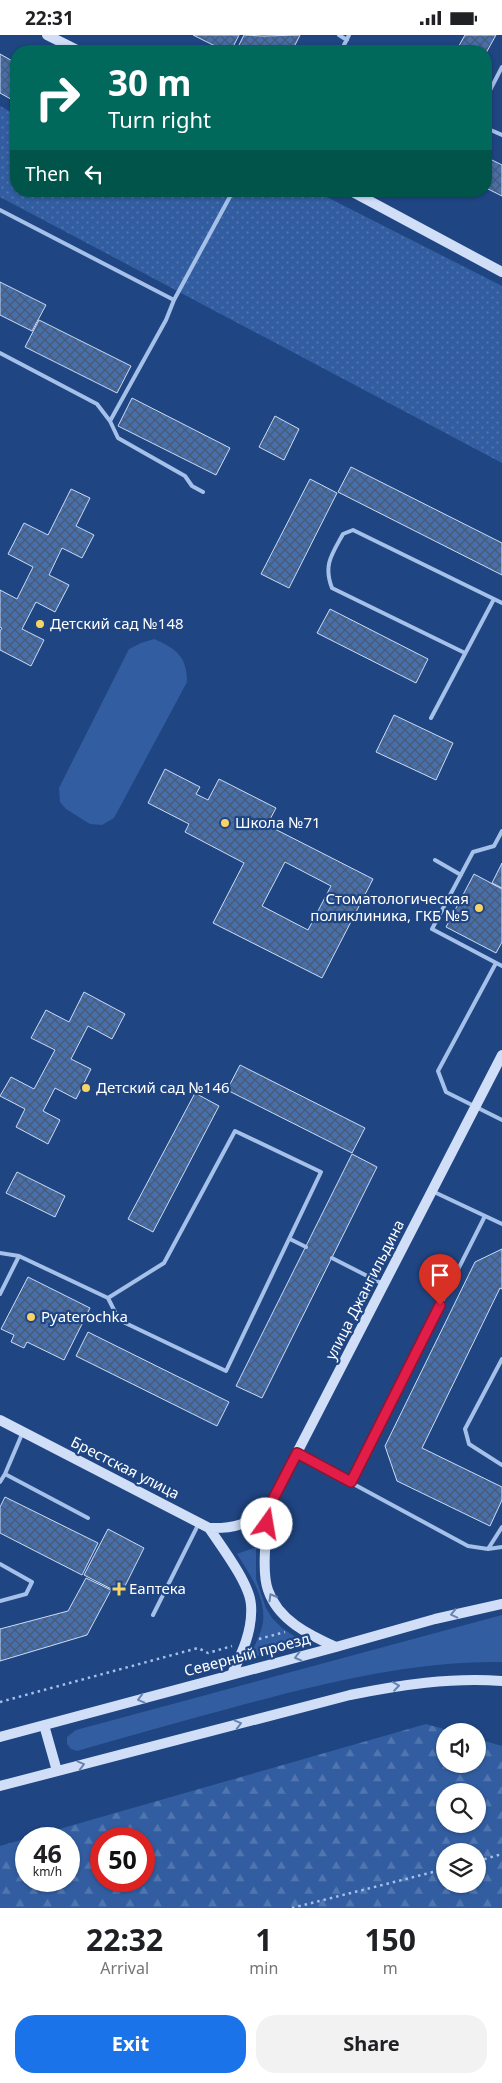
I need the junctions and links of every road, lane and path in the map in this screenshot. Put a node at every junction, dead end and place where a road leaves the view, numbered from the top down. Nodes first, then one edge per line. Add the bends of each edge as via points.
1 (47, 35) edge
2 (339, 35) edge
3 (348, 37) edge
4 (67, 45) edge
5 (502, 67) edge
6 (492, 86) edge
7 (230, 197) edge
8 (362, 197) edge
9 (0, 210) edge
10 (502, 272) edge
11 (174, 300) junction
12 (0, 353) edge
13 (110, 421) junction
14 (203, 493) dead end
15 (494, 599) junction
16 (502, 603) edge
17 (464, 653) junction
18 (431, 718) dead end
19 (502, 831) edge
20 (434, 860) dead end
21 (461, 875) junction
22 (496, 963) junction
23 (502, 966) edge
24 (502, 1055) edge
25 (474, 1107) junction
26 (502, 1120) edge
27 (432, 1191) junction
28 (485, 1215) junction
29 (502, 1224) edge
30 (290, 1239) junction
31 (306, 1247) dead end
32 (0, 1253) edge
33 (19, 1256) junction
34 (332, 1257) dead end
35 (385, 1285) junction
36 (0, 1294) edge
37 (108, 1298) junction
38 (502, 1359) edge
39 (0, 1420) edge
40 (22, 1432) junction
41 (297, 1453) junction
42 (502, 1465) edge
43 (5, 1474) junction
44 (0, 1482) edge
45 (351, 1482) junction
46 (268, 1509) junction
47 (88, 1518) dead end
48 (199, 1523) junction
49 (240, 1526) joint
50 (502, 1527) edge
51 (209, 1528) junction
52 (502, 1547) edge
53 (488, 1549) junction
54 (0, 1564) edge
55 (0, 1601) edge
56 (502, 1604) edge
57 (154, 1615) dead end
58 (300, 1628) junction
59 (245, 1643) junction
60 (336, 1647) junction
61 (232, 1674) junction
62 (502, 1681) edge
63 (0, 1702) edge
64 (44, 1725) junction
65 (0, 1737) edge
66 (57, 1771) junction
67 (0, 1786) edge
68 (502, 1855) edge
69 (486, 1859) edge
70 (436, 1871) edge
71 (292, 1908) edge

1 - 4 main road
2 - 3 lane
5 - 6 lane
7 - 11 lane
8 - 10 main road
9 - 11 lane
11 - 13 lane
12 - 13 lane via 97,403
13 - 14 lane via 118,438 185,476 192,487
15 - 16 lane
15 - 17 lane
15 - 17 lane via 353,530 343,534 328,562 332,588
17 - 18 lane
19 - 21 lane via 494,847 473,852
20 - 21 lane
21 - 22 lane via 432,929
22 - 23 lane
22 - 25 lane via 438,1071 446,1092
24 - 25 main road, улица Джангильдина
25 - 26 lane
25 - 27 main road, улица Джангильдина
27 - 28 lane
27 - 35 main road, улица Джангильдина
28 - 29 lane
28 - 45 lane
30 - 31 lane
30 - 37 lane via 226,1371 119,1319
30 - 37 lane via 320,1171 235,1131 164,1263
32 - 33 lane
33 - 36 lane
33 - 37 lane
34 - 35 lane
35 - 41 main road, улица Джангильдина
38 - 42 lane via 465,1429 469,1444
39 - 40 main road, Брестская улица
40 - 43 lane
40 - 48 main road, Брестская улица
41 - 45 lane
41 - 46 main road, улица Джангильдина
43 - 44 lane
43 - 47 lane
45 - 53 lane via 468,1546
46 - 49 main road, улица Джангильдина
58 -> 46 main road via 280,1611 268,1589 265,1554
48 - 51 main road, Брестская улица
48 - 57 lane
49 - 51 main road, Брестская улица
50 - 53 lane
51 - 59 main road via 245,1586 251,1603 251,1623
52 - 53 lane
54 - 55 lane via 32,1582 26,1594
56 -> 60 main road, Северный проезд via 434,1619
58 - 59 path
58 - 60 main road
59 - 61 main road
59 - 63 path via 208,1653 198,1648
60 -> 61 main road, Северный проезд
61 -> 64 main road, Северный проезд
66 -> 62 main road via 396,1685
64 - 65 main road, Северный проезд
64 - 66 main road
66 - 67 main road
68 - 69 path
70 - 71 path

